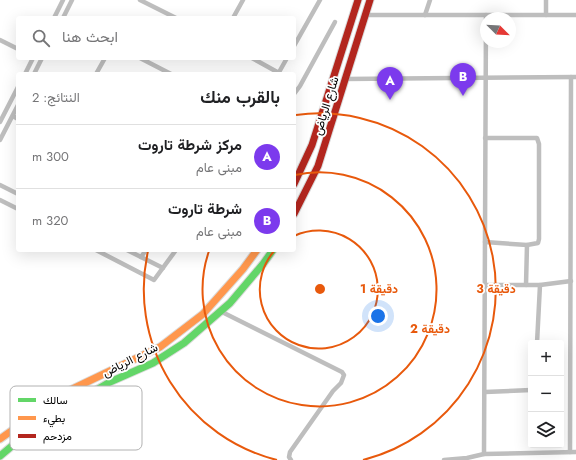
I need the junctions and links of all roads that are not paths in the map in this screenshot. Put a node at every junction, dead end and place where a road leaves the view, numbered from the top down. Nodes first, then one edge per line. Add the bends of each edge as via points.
1 (63, 0) edge
2 (72, 0) edge
3 (140, 0) edge
4 (243, 0) edge
5 (320, 0) edge
6 (358, 0) edge
7 (370, 0) edge
8 (430, 0) edge
9 (546, 0) edge
10 (365, 15) junction
11 (425, 15) junction
12 (480, 15) edge
13 (516, 15) edge
14 (546, 15) junction
15 (576, 15) edge
16 (55, 16) edge
17 (65, 16) edge
18 (172, 16) edge
19 (234, 16) edge
20 (335, 22) dead end
21 (0, 40) edge
22 (296, 42) edge
23 (16, 48) edge
24 (485, 48) edge
25 (32, 60) edge
26 (39, 60) edge
27 (103, 60) edge
28 (144, 60) edge
29 (256, 60) edge
30 (286, 60) edge
31 (26, 72) edge
32 (35, 72) edge
33 (97, 72) edge
34 (167, 72) edge
35 (277, 72) edge
36 (280, 72) edge
37 (485, 77) junction
38 (574, 77) edge
39 (345, 79) junction
40 (16, 91) edge
41 (296, 91) edge
42 (16, 108) edge
43 (16, 110) edge
44 (4, 114) junction
45 (13, 116) junction
46 (16, 118) edge
47 (0, 122) edge
48 (485, 138) junction
49 (0, 140) edge
50 (296, 180) edge
51 (0, 185) edge
52 (16, 193) edge
53 (0, 200) edge
54 (16, 209) edge
55 (296, 210) edge
56 (485, 242) junction
57 (527, 245) junction
58 (100, 252) edge
59 (131, 252) edge
60 (145, 252) edge
61 (175, 252) edge
62 (256, 252) edge
63 (272, 252) edge
64 (141, 257) junction
65 (163, 268) junction
66 (571, 281) junction
67 (540, 284) junction
68 (485, 285) junction
69 (526, 285) junction
70 (220, 311) junction
71 (537, 340) edge
72 (79, 386) edge
73 (103, 386) edge
74 (528, 390) edge
75 (484, 392) junction
76 (10, 432) edge
77 (0, 439) edge
78 (10, 448) edge
79 (570, 452) junction
80 (576, 452) edge
81 (484, 454) junction
82 (0, 456) edge
83 (475, 458) edge
84 (291, 460) edge
85 (444, 460) edge

1 - 16 street
2 - 17 street
3 - 18 street
4 - 19 street
5 - 22 street
6 - 50 main road, شارع الرياض via 312,145
7 - 10 main road, شارع الرياض
8 - 11 street
9 - 14 street
10 - 11 street
10 - 39 main road, شارع الرياض
11 - 12 street
13 - 14 street
14 - 15 street
20 - 41 street
21 - 23 street
24 - 37 street
25 - 31 street
26 - 32 street
27 - 33 street
28 - 34 street
29 - 35 street
30 - 36 street
37 - 38 street
37 - 39 street
37 - 48 street
38 - 66 street
39 - 55 main road, شارع الرياض via 318,166
40 - 44 street
42 - 44 street
43 - 45 street
44 - 47 street
45 - 46 street
45 - 49 street
48 - 56 street
48 - 57 street via 538,138 539,239 538,243
51 - 52 street
53 - 54 street
56 - 57 street
56 - 68 street
57 - 69 street
58 - 65 street via 154,280
59 - 64 street
60 - 64 street
61 - 65 street
62 - 72 main road, شارع الرياض via 204,314 160,347
63 - 70 main road, شارع الرياض via 235,297
64 - 65 street
66 - 67 street
66 - 79 street
67 - 69 street
67 - 71 street
68 - 69 street
68 - 75 street
70 - 73 main road, شارع الرياض via 184,343 153,364
70 - 84 street via 344,375 341,383 290,452
74 - 75 street
75 - 81 street
76 - 77 main road, شارع الرياض
78 - 82 main road, شارع الرياض
79 - 80 street
79 - 81 street
81 - 83 street
83 - 85 street

